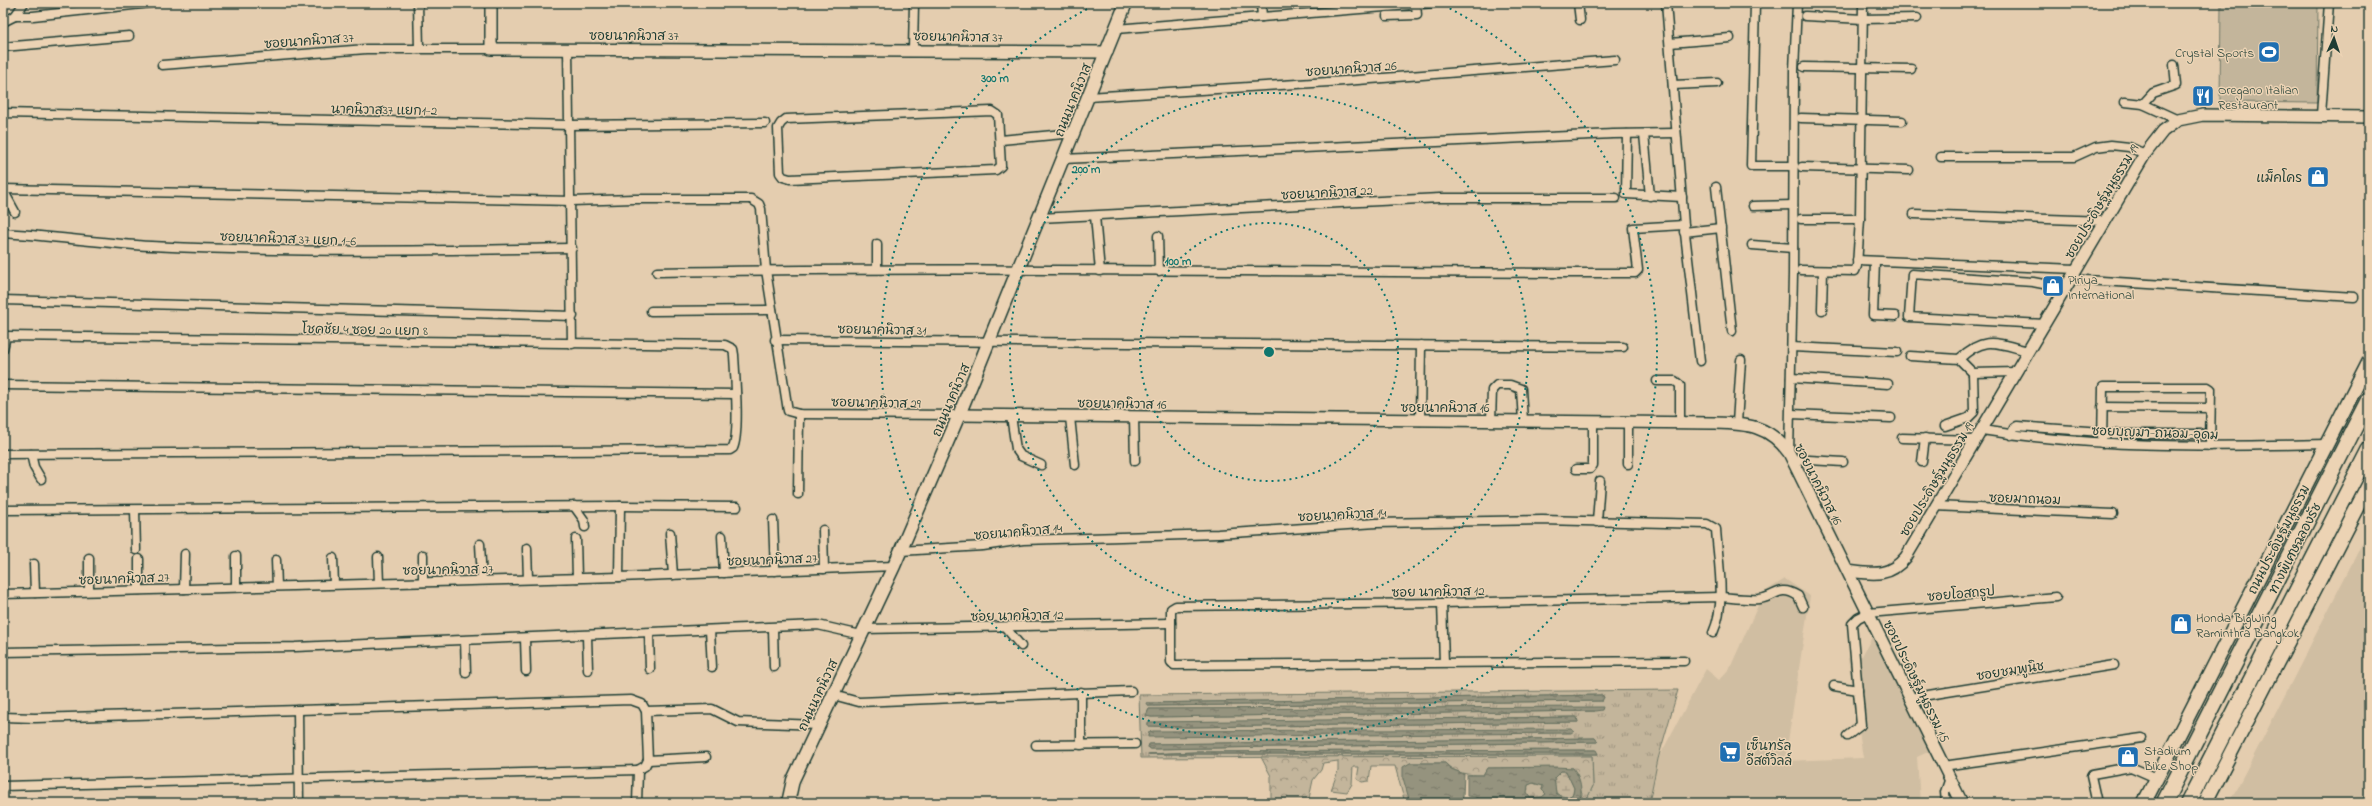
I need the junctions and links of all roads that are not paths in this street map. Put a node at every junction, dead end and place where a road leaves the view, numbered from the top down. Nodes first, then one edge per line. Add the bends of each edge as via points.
1 (24, 3) edge
2 (150, 3) edge
3 (418, 3) edge
4 (491, 3) edge
5 (1126, 3) edge
6 (1261, 3) edge
7 (1434, 3) edge
8 (1578, 3) edge
9 (1666, 3) edge
10 (1755, 3) edge
11 (1797, 3) edge
12 (1863, 3) edge
13 (2329, 3) edge
14 (914, 4) edge
15 (1416, 5) junction
16 (15, 16) junction
17 (1388, 16) dead end
18 (1805, 16) dead end
19 (1262, 17) junction
20 (1917, 18) dead end
21 (1863, 19) junction
22 (1580, 20) dead end
23 (3, 22) edge
24 (1116, 30) junction
25 (128, 36) dead end
26 (1730, 38) dead end
27 (1670, 43) junction
28 (3, 47) edge
29 (420, 49) junction
30 (491, 49) junction
31 (568, 49) junction
32 (913, 49) junction
33 (1107, 52) junction
34 (1615, 60) dead end
35 (162, 65) dead end
36 (2174, 65) dead end
37 (1804, 67) dead end
38 (1862, 69) junction
39 (1911, 69) dead end
40 (1716, 83) dead end
41 (1673, 85) junction
42 (1088, 97) junction
43 (2125, 102) dead end
44 (2143, 104) junction
45 (3, 113) edge
46 (2321, 115) junction
47 (2369, 117) edge
48 (1801, 118) dead end
49 (1862, 120) junction
50 (2178, 120) junction
51 (1902, 121) dead end
52 (765, 123) dead end
53 (569, 125) junction
54 (1074, 133) junction
55 (1676, 133) junction
56 (1627, 134) junction
57 (1644, 134) junction
58 (1001, 140) junction
59 (2145, 154) junction
60 (1941, 157) dead end
61 (1063, 158) junction
62 (1798, 167) junction
63 (1861, 170) junction
64 (1909, 170) dead end
65 (1716, 187) dead end
66 (3, 190) edge
67 (1650, 196) junction
68 (1682, 197) junction
69 (1616, 198) dead end
70 (572, 201) junction
71 (1793, 205) junction
72 (1753, 206) dead end
73 (15, 212) dead end
74 (1914, 214) dead end
75 (1096, 216) junction
76 (1039, 218) junction
77 (1801, 218) dead end
78 (1860, 220) junction
79 (2104, 220) junction
80 (1721, 228) junction
81 (1684, 229) junction
82 (3, 233) edge
83 (1158, 236) dead end
84 (877, 244) dead end
85 (1752, 245) dead end
86 (572, 248) junction
87 (1793, 248) junction
88 (1857, 260) junction
89 (1875, 262) junction
90 (877, 269) junction
91 (1018, 269) junction
92 (766, 270) junction
93 (1801, 270) dead end
94 (1100, 271) junction
95 (1159, 271) junction
96 (1823, 271) junction
97 (657, 272) dead end
98 (2070, 279) junction
99 (2354, 297) dead end
100 (3, 300) edge
101 (772, 310) junction
102 (1822, 310) dead end
103 (651, 311) dead end
104 (573, 316) junction
105 (1895, 316) dead end
106 (2044, 324) junction
107 (1732, 331) dead end
108 (775, 340) junction
109 (989, 342) junction
110 (572, 344) junction
111 (1421, 345) junction
112 (1623, 347) dead end
113 (1792, 347) junction
114 (3, 349) edge
115 (1897, 352) dead end
116 (2028, 352) junction
117 (1910, 356) dead end
118 (1959, 359) junction
119 (1741, 360) dead end
120 (1700, 361) dead end
121 (2369, 361) edge
122 (2016, 372) junction
123 (1973, 373) junction
124 (1792, 378) junction
125 (1657, 381) dead end
126 (1888, 384) dead end
127 (3, 385) edge
128 (736, 394) junction
129 (2369, 399) edge
130 (2102, 406) junction
131 (2210, 408) junction
132 (796, 414) junction
133 (1791, 414) junction
134 (959, 415) junction
135 (1011, 416) junction
136 (1070, 417) junction
137 (1134, 418) junction
138 (1891, 418) dead end
139 (1420, 420) junction
140 (1491, 421) junction
141 (1523, 421) junction
142 (1593, 422) junction
143 (1628, 422) junction
144 (1680, 422) junction
145 (1737, 423) junction
146 (1945, 426) dead end
147 (1982, 430) junction
148 (2210, 434) junction
149 (2102, 436) junction
150 (1902, 438) dead end
151 (1924, 438) junction
152 (1976, 440) junction
153 (2327, 444) junction
154 (2210, 446) junction
155 (2369, 450) edge
156 (3, 454) edge
157 (31, 454) junction
158 (1791, 456) junction
159 (1135, 461) dead end
160 (1843, 462) dead end
161 (1922, 462) dead end
162 (1628, 464) dead end
163 (1042, 465) dead end
164 (1075, 465) dead end
165 (1576, 469) dead end
166 (41, 479) dead end
167 (1600, 481) dead end
168 (2369, 484) edge
169 (798, 494) dead end
170 (574, 506) junction
171 (620, 506) junction
172 (1935, 506) junction
173 (737, 507) dead end
174 (3, 510) edge
175 (136, 510) junction
176 (2113, 514) dead end
177 (773, 520) dead end
178 (1597, 522) junction
179 (585, 526) dead end
180 (823, 530) dead end
181 (670, 533) dead end
182 (722, 536) dead end
183 (576, 539) dead end
184 (480, 544) dead end
185 (527, 548) dead end
186 (900, 552) junction
187 (185, 554) dead end
188 (423, 555) dead end
189 (236, 556) dead end
190 (378, 557) dead end
191 (89, 558) dead end
192 (332, 558) dead end
193 (276, 560) dead end
194 (34, 564) dead end
195 (894, 566) junction
196 (824, 569) junction
197 (775, 571) junction
198 (1848, 571) junction
199 (724, 573) junction
200 (673, 575) junction
201 (619, 577) junction
202 (577, 578) junction
203 (528, 579) junction
204 (482, 580) junction
205 (423, 582) junction
206 (379, 583) junction
207 (334, 584) junction
208 (277, 586) junction
209 (236, 587) junction
210 (184, 589) junction
211 (139, 590) junction
212 (89, 591) junction
213 (3, 594) edge
214 (35, 594) junction
215 (2056, 597) dead end
216 (1721, 598) junction
217 (1442, 603) junction
218 (1803, 607) dead end
219 (1868, 613) junction
220 (1171, 623) junction
221 (1005, 627) junction
222 (773, 628) junction
223 (710, 630) junction
224 (863, 632) junction
225 (649, 633) junction
226 (1713, 633) dead end
227 (587, 636) junction
228 (525, 639) junction
229 (465, 641) junction
230 (1021, 646) dead end
231 (3, 652) edge
232 (1684, 661) dead end
233 (1444, 662) junction
234 (2114, 665) dead end
235 (712, 666) dead end
236 (774, 667) dead end
237 (650, 669) dead end
238 (588, 670) dead end
239 (526, 671) dead end
240 (466, 673) dead end
241 (1834, 686) dead end
242 (1858, 690) junction
243 (1131, 691) dead end
244 (1081, 692) junction
245 (833, 695) junction
246 (1910, 698) junction
247 (298, 710) junction
248 (646, 711) junction
249 (3, 717) edge
250 (819, 725) junction
251 (1847, 736) dead end
252 (2142, 738) dead end
253 (1081, 744) junction
254 (1136, 744) dead end
255 (1036, 745) dead end
256 (706, 757) dead end
257 (648, 760) junction
258 (1943, 766) junction
259 (638, 770) junction
260 (1950, 778) junction
261 (2156, 778) junction
262 (298, 779) junction
263 (3, 786) edge
264 (299, 803) edge
265 (637, 803) edge
266 (788, 803) edge
267 (1946, 803) edge
268 (1962, 803) edge
269 (2097, 803) edge
270 (2144, 803) edge
271 (2164, 803) edge
272 (2188, 803) edge
273 (2206, 803) edge

1 - 16 street
2 - 16 street
3 - 29 street
4 - 30 street
5 - 24 main road, ถนนนาคนิวาส
6 - 19 street
7 - 15 street
8 - 22 street
9 - 27 street
10 - 62 street via 1751,166
11 - 62 street via 1794,71
12 - 21 street
13 - 46 street
14 - 32 street
15 - 17 street via 1417,15
15 - 19 street
16 - 23 street
18 - 21 street
19 - 24 street
20 - 21 street
21 - 38 street
24 - 33 main road, ถนนนาคนิวาส
25 - 28 street
26 - 27 street
27 - 41 street
29 - 30 street, ซอยนาคนิวาส 37
29 - 35 street, ซอยนาคนิวาส 37 via 366,49
30 - 31 street, ซอยนาคนิวาส 37
31 - 32 street, ซอยนาคนิวาส 37
31 - 53 street
32 - 33 street, ซอยนาคนิวาส 37
33 - 42 main road, ถนนนาคนิวาส
34 - 42 street, ซอยนาคนิวาส 26 via 1345,81
36 - 44 street via 2176,85 2153,93
37 - 38 street
38 - 39 street
38 - 49 street
40 - 41 street
41 - 55 street
42 - 54 main road, ถนนนาคนิวาส
43 - 44 street
44 - 50 street
45 - 53 street, นาคนิวาส37 แยก1-2
46 - 47 street, ซอยประดิษฐ์มนูธรรม 19
46 - 50 street, ซอยประดิษฐ์มนูธรรม 19 via 2203,115
48 - 49 street
49 - 51 street
49 - 63 street
50 - 59 street, ซอยประดิษฐ์มนูธรรม 19 via 2163,131
52 - 53 street, นาคนิวาส37 แยก1-2
53 - 70 street
54 - 58 street
54 - 61 main road, ถนนนาคนิวาส
55 - 57 street
55 - 68 street
56 - 57 street
56 - 61 street
56 - 67 street via 1626,194
57 - 67 street
58 - 58 street via 1000,166 996,170 790,179 780,173 778,128 786,119 992,112 998,115
59 - 60 street via 2129,147 2111,145 2096,147 2074,157
59 - 79 street, ซอยประดิษฐ์มนูธรรม 19
61 - 76 main road, ถนนนาคนิวาส
62 - 63 street
62 - 71 street
63 - 64 street
63 - 78 street
65 - 80 street
66 - 70 street
66 - 73 street
67 - 68 street
68 - 81 street
69 - 75 street, ซอยนาคนิวาส 22 via 1440,198
70 - 86 street
70 - 92 street via 751,199 759,204 761,209
71 - 72 street
71 - 87 street
74 - 79 street
75 - 76 street, ซอยนาคนิวาส 22
75 - 94 street
76 - 91 main road, ถนนนาคนิวาส
77 - 78 street
78 - 88 street
79 - 98 street, ซอยประดิษฐ์มนูธรรม 19
80 - 81 street
80 - 107 street
81 - 95 street via 1633,228 1638,270 1635,273
81 - 120 street
82 - 86 street, ซอยนาคนิวาส 37 แยก 1-6 via 115,243 250,249 373,252
83 - 95 street
84 - 90 street
85 - 87 street
86 - 104 street
87 - 113 street
88 - 89 street
88 - 96 street via 1855,271
89 - 98 street
89 - 105 street via 1873,315
90 - 91 street
90 - 92 street
91 - 94 street
91 - 109 main road, ถนนนาคนิวาส
92 - 97 street
92 - 101 street
93 - 96 street
94 - 95 street
96 - 102 street
98 - 99 street
98 - 106 street, ซอยประดิษฐ์มนูธรรม 19
98 - 106 street via 2033,282 1912,274 1909,317
100 - 104 street
101 - 103 street
101 - 108 street
104 - 110 street
106 - 116 street, ซอยประดิษฐ์มนูธรรม 19
108 - 109 street, ซอยนาคนิวาส 31
108 - 132 street via 786,409
109 - 111 street, ซอยนาคนิวาส 31
109 - 134 main road, ถนนนาคนิวาส
110 - 114 street, โชคชัย 4 ซอย 20 แยก 8 via 6,336
110 - 128 street, โชคชัย 4 ซอย 20 แยก 8 via 725,345 733,349
111 - 112 street, ซอยนาคนิวาส 31
111 - 139 street
113 - 115 street
113 - 124 street
116 - 118 street via 1998,343 1987,343 1972,347
116 - 122 street, ซอยประดิษฐ์มนูธรรม 19
117 - 118 street
118 - 123 street
119 - 145 street
121 - 153 main road, ถนนประดิษฐ์มนูธรรม
122 - 123 street
122 - 147 street, ซอยประดิษฐ์มนูธรรม 19
123 - 146 street via 1974,412 1968,418
124 - 126 street
124 - 133 street
125 - 144 street via 1678,382 1680,385
127 - 128 street
128 - 157 street via 736,440 730,450
129 - 271 highway, ทางพิเศษฉลองรัช
130 - 131 street
130 - 131 street via 2103,387 2208,387
130 - 149 street
131 - 148 street
132 - 134 street, ซอยนาคนิวาส 29
132 - 169 street
133 - 138 street
133 - 158 street
134 - 135 street, ซอยนาคนิวาส 16
134 - 186 main road, ถนนนาคนิวาส
135 - 136 street, ซอยนาคนิวาส 16
135 - 163 street via 1016,449 1021,456
136 - 137 street, ซอยนาคนิวาส 16
136 - 164 street
137 - 139 street, ซอยนาคนิวาส 16
137 - 159 street
139 - 140 street, ซอยนาคนิวาส 16
140 - 141 street, ซอยนาคนิวาส 16
140 - 141 street via 1492,390 1497,385 1510,385 1521,389
141 - 142 street, ซอยนาคนิวาส 16
142 - 143 street, ซอยนาคนิวาส 16
142 - 165 street via 1593,466 1590,469
143 - 144 street, ซอยนาคนิวาส 16
143 - 162 street
144 - 145 street, ซอยนาคนิวาส 16
145 - 158 street, ซอยนาคนิวาส 16 via 1771,433
147 - 149 street via 2011,435 2017,426
147 - 152 street, ซอยประดิษฐ์มนูธรรม 19
148 - 149 street
148 - 154 street
149 - 154 street, ซอยบุญมา-ถนอม-อุดม
150 - 151 street
151 - 152 street
151 - 161 street
152 - 172 street, ซอยประดิษฐ์มนูธรรม 19
153 - 154 street, ซอยบุญมา-ถนอม-อุดม
153 - 261 main road, ถนนประดิษฐ์มนูธรรม
155 - 272 highway, ทางพิเศษฉลองรัช
156 - 157 street
157 - 166 street
158 - 160 street
158 - 198 street, ซอยนาคนิวาส 16
167 - 178 street
168 - 273 main road
170 - 171 street
170 - 175 street
170 - 179 street via 584,520
171 - 173 street
171 - 201 street
172 - 176 street, ซอยมาถนอม
172 - 198 street, ซอยประดิษฐ์มนูธรรม 19 via 1898,566 1878,574
174 - 175 street
175 - 211 street
177 - 197 street
178 - 186 street, ซอยนาคนิวาส 14 via 1542,520 1376,523 1218,534 1023,540 983,546
178 - 216 street, ซอยนาคนิวาส 14 via 1713,526 1716,529
180 - 196 street
181 - 200 street
182 - 199 street
183 - 202 street
184 - 204 street
185 - 203 street
186 - 195 main road, ถนนนาคนิวาส
187 - 210 street
188 - 205 street
189 - 209 street
190 - 206 street
191 - 212 street
192 - 207 street
193 - 208 street
194 - 214 street
195 - 196 street, ซอยนาคนิวาส 27
195 - 224 main road, ถนนนาคนิวาส
196 - 197 street, ซอยนาคนิวาส 27
197 - 199 street, ซอยนาคนิวาส 27
198 - 219 street, ซอยประดิษฐ์มนูธรรม 15
199 - 200 street, ซอยนาคนิวาส 27
200 - 201 street, ซอยนาคนิวาส 27
201 - 202 street, ซอยนาคนิวาส 27
202 - 203 street, ซอยนาคนิวาส 27
203 - 204 street, ซอยนาคนิวาส 27
204 - 205 street, ซอยนาคนิวาส 27
205 - 206 street, ซอยนาคนิวาส 27
206 - 207 street, ซอยนาคนิวาส 27
207 - 208 street, ซอยนาคนิวาส 27
208 - 209 street, ซอยนาคนิวาส 27
209 - 210 street, ซอยนาคนิวาส 27
210 - 211 street, ซอยนาคนิวาส 27
211 - 212 street, ซอยนาคนิวาส 27
212 - 214 street, ซอยนาคนิวาส 27
213 - 214 street, ซอยนาคนิวาส 27
215 - 219 street, ซอยโอสถรูป
216 - 217 street, ซอย นาคนิวาส 12
216 - 218 street, ซอย นาคนิวาส 12 via 1760,599 1785,590 1798,596
216 - 226 street via 1719,619
217 - 220 street, ซอย นาคนิวาส 12 via 1176,606 1171,609
217 - 233 street
219 - 242 street via 1852,624
219 - 246 street, ซอยประดิษฐ์มนูธรรม 15
220 - 221 street, ซอย นาคนิวาส 12
220 - 233 street, ซอย นาคนิวาส 12 via 1171,662 1174,665
221 - 224 street, ซอย นาคนิวาส 12
221 - 230 street
222 - 223 street, ซอย นาคนิวาส 12
222 - 224 street, ซอย นาคนิวาส 12 via 828,626
222 - 236 street
223 - 225 street, ซอย นาคนิวาส 12
223 - 235 street
224 - 245 main road, ถนนนาคนิวาส
225 - 227 street, ซอย นาคนิวาส 12
225 - 237 street
227 - 228 street, ซอย นาคนิวาส 12
227 - 238 street
228 - 229 street, ซอย นาคนิวาส 12
228 - 239 street
229 - 231 street, ซอย นาคนิวาส 12
229 - 240 street
232 - 233 street
234 - 246 street, ซอยชมพูนิช
241 - 242 street
242 - 251 street via 1861,725
243 - 244 street
244 - 245 street via 859,702
244 - 253 street
245 - 250 main road, ถนนนาคนิวาส
246 - 258 street, ซอยประดิษฐ์มนูธรรม 15
247 - 248 street via 631,700 642,704
247 - 249 street
247 - 262 street
248 - 250 street via 712,709 738,722
248 - 257 street
250 - 266 main road, ถนนนาคนิวาส via 793,780
252 - 258 street
253 - 254 street
253 - 255 street
256 - 257 street
257 - 259 street via 645,766
258 - 260 street, ซอยประดิษฐ์มนูธรรม 15
259 - 262 street
259 - 265 street
260 - 267 street via 1945,792
260 - 268 street, ซอยประดิษฐ์มนูธรรม 15
261 - 269 street via 2131,767 2092,774
261 - 270 main road, ถนนประดิษฐ์มนูธรรม
262 - 263 street
262 - 264 street

